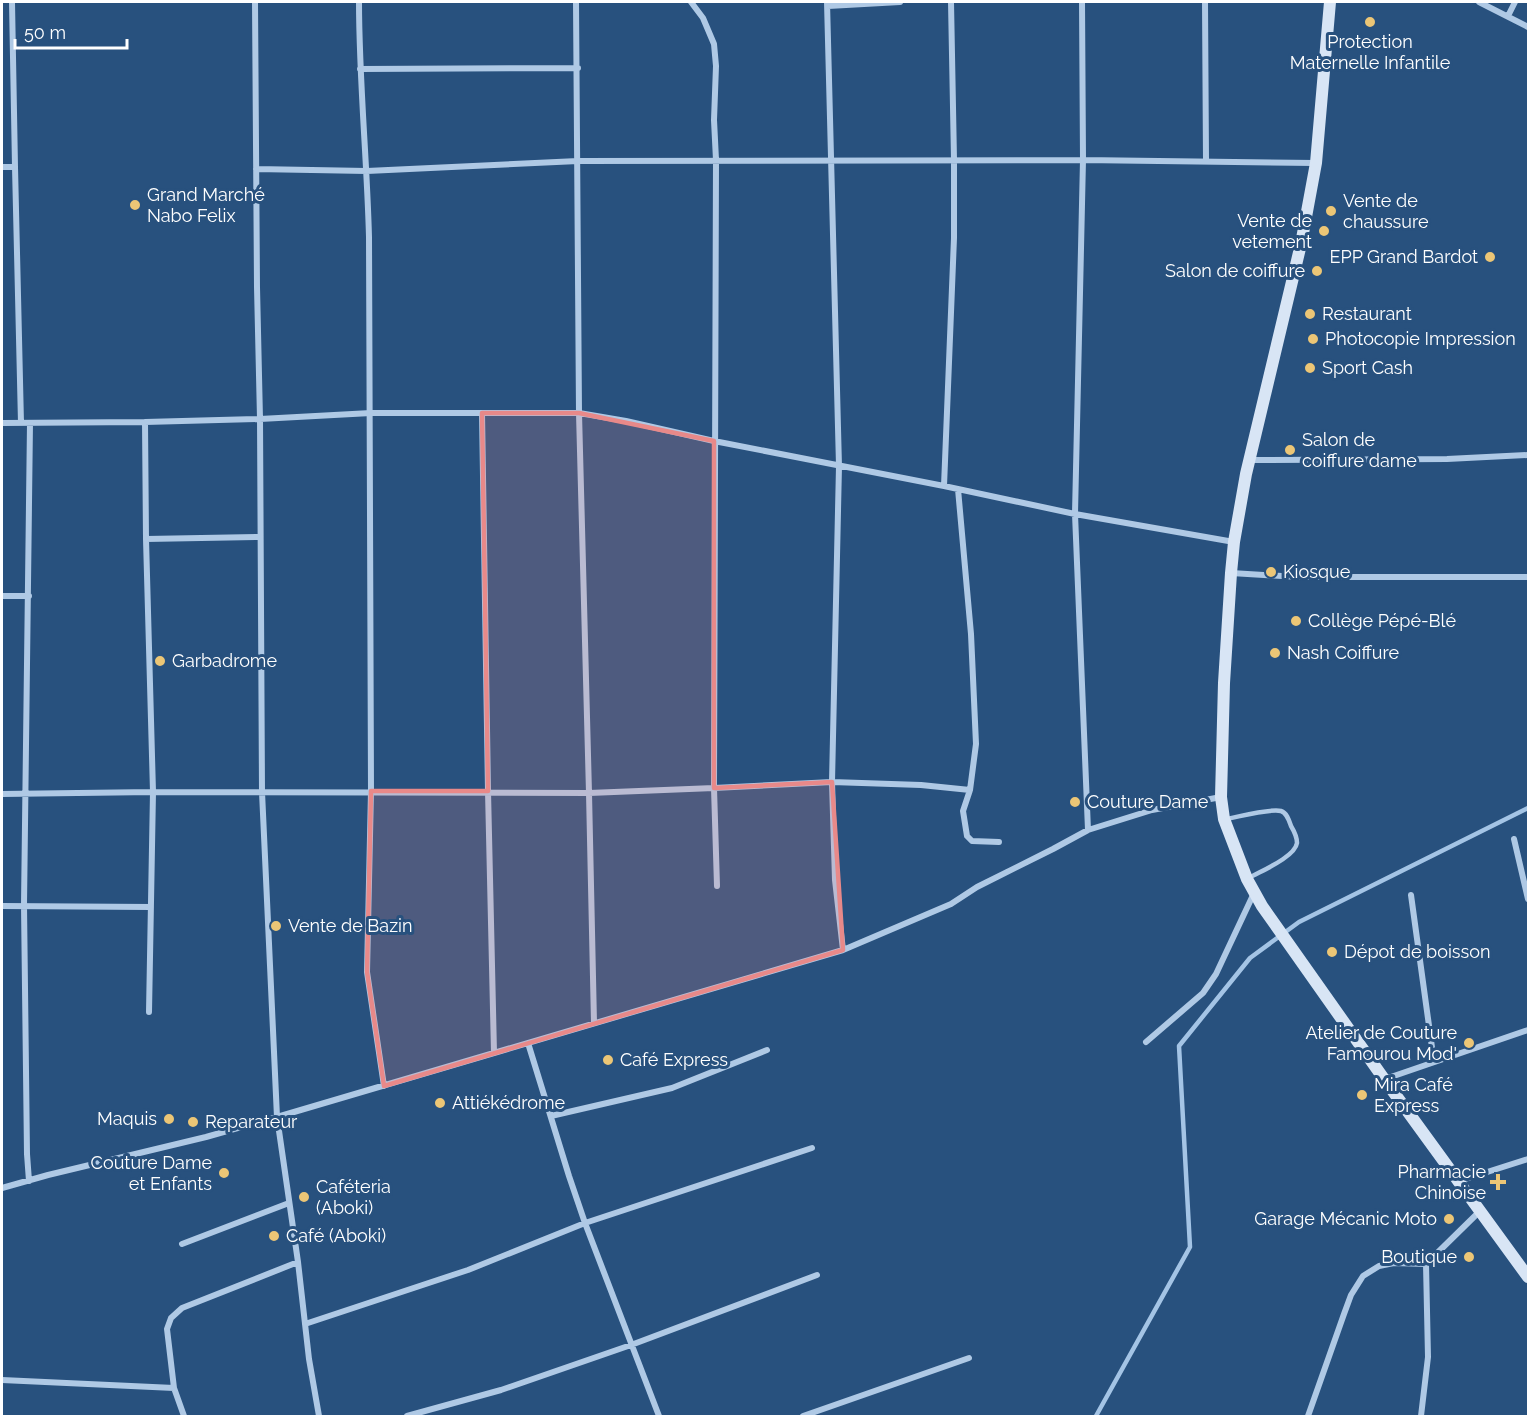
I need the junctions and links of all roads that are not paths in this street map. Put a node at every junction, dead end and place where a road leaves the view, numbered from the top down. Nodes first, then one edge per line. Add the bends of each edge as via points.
1 (12, 2) edge
2 (255, 2) edge
3 (359, 2) edge
4 (576, 2) edge
5 (692, 2) edge
6 (900, 2) edge
7 (951, 2) edge
8 (1082, 2) edge
9 (1205, 2) edge
10 (1330, 2) edge
11 (1479, 2) edge
12 (1515, 2) edge
13 (827, 4) edge
14 (1508, 16) junction
15 (1528, 27) edge
16 (578, 68) junction
17 (360, 69) junction
18 (716, 160) junction
19 (832, 160) junction
20 (954, 160) junction
21 (1083, 160) junction
22 (578, 161) junction
23 (1206, 161) junction
24 (1316, 163) junction
25 (2, 167) edge
26 (15, 167) junction
27 (256, 169) junction
28 (367, 171) junction
29 (370, 413) junction
30 (482, 413) junction
31 (579, 413) junction
32 (260, 419) junction
33 (145, 422) junction
34 (2, 423) edge
35 (21, 423) junction
36 (30, 423) junction
37 (714, 441) junction
38 (1528, 455) edge
39 (1250, 460) junction
40 (839, 466) junction
41 (944, 486) junction
42 (958, 489) junction
43 (1075, 514) junction
44 (260, 537) junction
45 (146, 539) junction
46 (1234, 543) junction
47 (1231, 573) junction
48 (1528, 577) edge
49 (2, 596) edge
50 (29, 596) junction
51 (832, 782) junction
52 (714, 789) junction
53 (970, 790) junction
54 (371, 791) junction
55 (153, 792) junction
56 (262, 792) junction
57 (488, 792) junction
58 (589, 793) junction
59 (2, 794) edge
60 (26, 794) junction
61 (1221, 797) junction
62 (1224, 819) junction
63 (1088, 830) junction
64 (1514, 839) dead end
65 (999, 842) dead end
66 (1247, 879) junction
67 (717, 886) dead end
68 (1254, 893) junction
69 (1411, 895) dead end
70 (1528, 899) edge
71 (24, 905) junction
72 (2, 906) edge
73 (151, 907) junction
74 (843, 950) junction
75 (148, 1012) dead end
76 (594, 1023) junction
77 (1528, 1030) edge
78 (1146, 1042) dead end
79 (528, 1043) junction
80 (767, 1050) dead end
81 (494, 1053) junction
82 (1434, 1062) junction
83 (1384, 1079) junction
84 (384, 1086) junction
85 (551, 1116) junction
86 (277, 1117) junction
87 (812, 1148) dead end
88 (1528, 1159) edge
89 (29, 1181) junction
90 (1459, 1182) junction
91 (2, 1188) edge
92 (289, 1203) junction
93 (1481, 1210) junction
94 (585, 1223) junction
95 (182, 1244) dead end
96 (298, 1262) junction
97 (1426, 1264) junction
98 (817, 1275) dead end
99 (1528, 1277) edge
100 (305, 1324) junction
101 (631, 1345) junction
102 (969, 1358) dead end
103 (2, 1380) edge
104 (174, 1388) junction
105 (184, 1416) edge
106 (319, 1416) edge
107 (407, 1416) edge
108 (659, 1416) edge
109 (803, 1416) edge
110 (1308, 1416) edge
111 (1421, 1416) edge

1 - 26 street
2 - 27 street
3 - 17 street
4 - 16 street
5 - 18 street via 714,44
6 - 13 street
7 - 20 street
8 - 21 street
9 - 23 street
10 - 24 street
11 - 14 street
12 - 14 street
13 - 19 street
14 - 15 street
16 - 17 street
16 - 22 street
17 - 28 street
18 - 19 street
18 - 22 street
18 - 37 street
19 - 20 street
19 - 40 street
20 - 21 street
20 - 41 street
21 - 23 street
21 - 43 street
22 - 28 street
22 - 31 street
23 - 24 street
24 - 39 street
25 - 26 street
26 - 35 street
27 - 28 street
27 - 32 street
28 - 29 street
29 - 30 street
29 - 32 street
29 - 54 street
30 - 31 street
30 - 57 street
31 - 37 street
31 - 58 street
32 - 33 street
32 - 44 street
33 - 36 street
33 - 45 street
34 - 35 street
35 - 36 street
36 - 50 street
37 - 40 street
37 - 52 street
38 - 39 street
39 - 46 street
40 - 41 street
40 - 51 street
41 - 42 street
42 - 43 street
42 - 53 street via 976,744
43 - 46 street
43 - 63 street
44 - 45 street
44 - 56 street
45 - 55 street
46 - 47 street
47 - 48 street via 1298,577
47 - 61 street
49 - 50 street
50 - 60 street
51 - 52 street
51 - 53 street
51 - 74 street via 835,880
52 - 58 street
52 - 67 street
53 - 65 street via 963,811 967,836 972,841
54 - 56 street
54 - 57 street
54 - 84 street via 367,972
55 - 56 street
55 - 60 street
55 - 73 street
56 - 86 street
57 - 58 street
57 - 81 street
58 - 76 street
59 - 60 street
60 - 71 street
61 - 62 street
61 - 63 street via 1152,810
62 - 66 street
62 - 66 lane via 1281,811 1296,837 1294,851
63 - 74 street via 951,904
64 - 70 street
66 - 68 street
68 - 78 street via 1203,993
68 - 83 street
69 - 82 street
71 - 72 street
71 - 73 street
71 - 89 street
73 - 75 street
74 - 76 street
76 - 79 street
77 - 82 street
79 - 81 street
79 - 85 street
80 - 85 street via 672,1088
81 - 84 street
82 - 83 street
83 - 90 street
84 - 86 street
85 - 94 street
86 - 89 street
86 - 92 street
87 - 94 street
88 - 90 street
89 - 91 street
90 - 93 street
92 - 95 street
92 - 96 street
93 - 97 street
93 - 99 street
94 - 100 street via 468,1270
94 - 101 street
96 - 100 street
96 - 104 street via 182,1308 171,1318 167,1329
97 - 110 street via 1394,1263 1379,1266 1363,1276 1348,1304
97 - 111 street via 1428,1358
98 - 101 street
100 - 106 street
101 - 107 street via 501,1390
101 - 108 street
102 - 109 street
103 - 104 street
104 - 105 street

